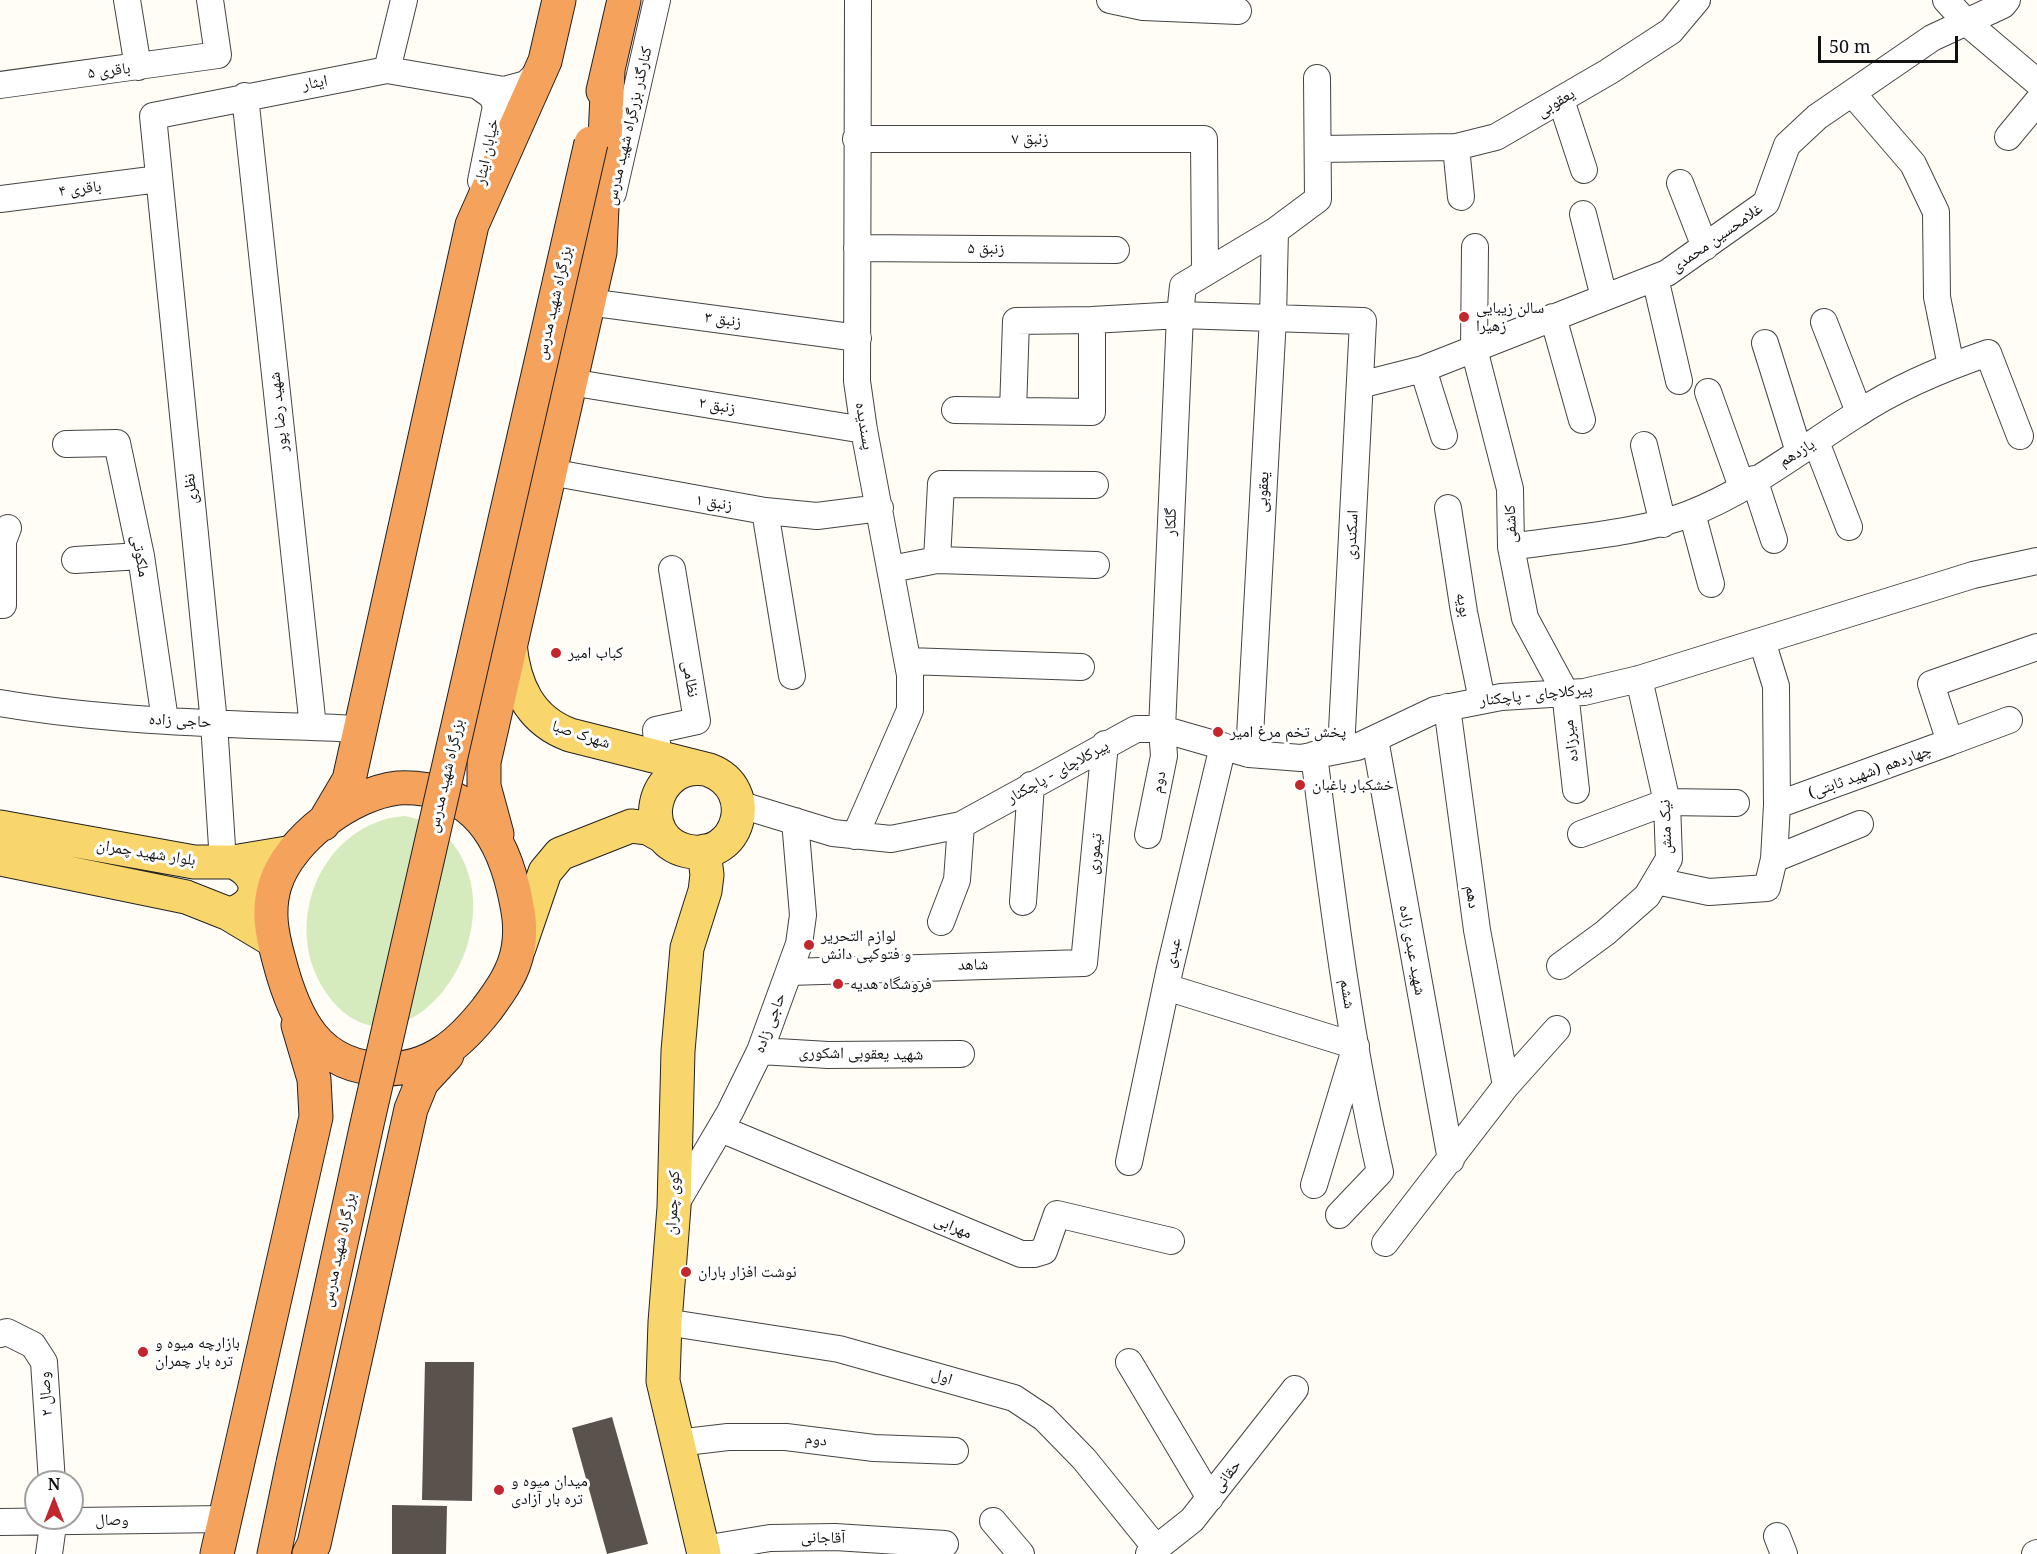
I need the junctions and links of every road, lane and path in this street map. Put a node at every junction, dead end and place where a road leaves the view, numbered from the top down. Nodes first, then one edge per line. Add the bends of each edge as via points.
1 (127, 0) edge
2 (212, 0) edge
3 (405, 0) edge
4 (560, 0) edge
5 (624, 0) edge
6 (657, 0) edge
7 (858, 0) edge
8 (1110, 0) edge
9 (1697, 0) edge
10 (1946, 0) edge
11 (2007, 0) edge
12 (1143, 4) edge
13 (1238, 11) dead end
14 (1966, 22) junction
15 (138, 67) junction
16 (542, 69) junction
17 (387, 70) junction
18 (608, 71) junction
19 (1317, 78) dead end
20 (2037, 82) edge
21 (0, 85) edge
22 (478, 86) junction
23 (1852, 93) junction
24 (245, 96) junction
25 (1562, 99) junction
26 (2037, 102) edge
27 (153, 116) joint
28 (2008, 137) dead end
29 (856, 140) junction
30 (1456, 147) junction
31 (1319, 149) junction
32 (1584, 170) dead end
33 (159, 179) junction
34 (1680, 183) dead end
35 (1461, 196) dead end
36 (0, 199) edge
37 (1583, 214) dead end
38 (471, 225) junction
39 (1275, 231) junction
40 (1475, 247) dead end
41 (1705, 247) junction
42 (856, 248) junction
43 (1116, 250) dead end
44 (600, 252) junction
45 (1205, 271) junction
46 (1655, 278) junction
47 (1604, 297) junction
48 (588, 302) junction
49 (1180, 315) junction
50 (1553, 317) junction
51 (1273, 318) junction
52 (1092, 320) junction
53 (1824, 322) dead end
54 (858, 338) junction
55 (1764, 343) dead end
56 (1474, 349) junction
57 (1951, 366) junction
58 (1423, 369) junction
59 (1679, 381) dead end
60 (570, 382) junction
61 (1360, 385) junction
62 (1708, 392) dead end
63 (955, 410) dead end
64 (1012, 411) junction
65 (1859, 412) junction
66 (1582, 420) dead end
67 (864, 430) junction
68 (1444, 436) dead end
69 (2020, 436) dead end
70 (66, 444) dead end
71 (1644, 445) dead end
72 (1808, 447) junction
73 (549, 472) junction
74 (1748, 483) junction
75 (1095, 485) dead end
76 (880, 508) junction
77 (1448, 508) dead end
78 (765, 511) junction
79 (1692, 513) junction
80 (1662, 524) junction
81 (1850, 527) dead end
82 (8, 528) dead end
83 (1774, 540) dead end
84 (1511, 547) junction
85 (141, 556) junction
86 (75, 560) dead end
87 (937, 560) junction
88 (2037, 561) edge
89 (1096, 565) dead end
90 (672, 569) dead end
91 (891, 569) junction
92 (1711, 584) dead end
93 (0, 605) edge
94 (1762, 641) junction
95 (510, 644) junction
96 (2037, 647) edge
97 (908, 661) junction
98 (1081, 667) dead end
99 (792, 676) dead end
100 (1640, 679) junction
101 (1565, 692) junction
102 (1482, 700) junction
103 (0, 703) edge
104 (1447, 707) junction
105 (165, 720) junction
106 (2009, 720) dead end
107 (214, 723) junction
108 (313, 727) junction
109 (360, 729) junction
110 (1162, 729) junction
111 (1375, 739) junction
112 (1950, 742) junction
113 (1105, 744) junction
114 (1223, 746) junction
115 (1341, 750) junction
116 (1249, 754) junction
117 (1314, 755) junction
118 (658, 757) junction
119 (704, 769) junction
120 (1031, 785) junction
121 (1576, 790) dead end
122 (1667, 802) junction
123 (1736, 803) dead end
124 (738, 804) junction
125 (1777, 805) junction
126 (795, 820) junction
127 (323, 824) junction
128 (1860, 824) dead end
129 (961, 825) junction
130 (0, 827) edge
131 (1581, 834) dead end
132 (1148, 835) dead end
133 (855, 836) junction
134 (664, 837) junction
135 (502, 850) junction
136 (704, 851) junction
137 (293, 852) junction
138 (0, 859) edge
139 (1774, 859) junction
140 (228, 862) junction
141 (1656, 881) junction
142 (1023, 902) dead end
143 (229, 914) junction
144 (941, 922) dead end
145 (274, 941) junction
146 (517, 955) junction
147 (1084, 963) joint
148 (1560, 966) dead end
149 (789, 972) junction
150 (1166, 987) junction
151 (289, 998) junction
152 (1557, 1029) dead end
153 (467, 1033) junction
154 (1356, 1046) junction
155 (760, 1051) junction
156 (961, 1054) dead end
157 (1506, 1086) junction
158 (721, 1128) junction
159 (1450, 1160) junction
160 (1129, 1162) dead end
161 (1314, 1185) dead end
162 (674, 1207) junction
163 (1339, 1215) dead end
164 (1171, 1241) dead end
165 (1385, 1243) dead end
166 (665, 1322) junction
167 (0, 1334) edge
168 (1129, 1362) dead end
169 (1295, 1389) dead end
170 (677, 1443) junction
171 (955, 1451) dead end
172 (51, 1470) edge
173 (1210, 1498) junction
174 (84, 1519) edge
175 (224, 1519) junction
176 (24, 1521) edge
177 (993, 1521) dead end
178 (0, 1522) edge
179 (52, 1530) edge
180 (945, 1544) dead end
181 (1152, 1551) edge
182 (704, 1552) edge
183 (49, 1554) edge
184 (217, 1554) edge
185 (273, 1554) edge
186 (309, 1554) edge
187 (1021, 1554) edge

1 - 15 street
2 - 15 street, باقری ۵ via 218,55
3 - 17 street
4 - 16 highway
5 - 18 highway, بزرگراه شهید مدرس
6 - 44 street, کنارگذر بزرگراه شهید مدرس
7 - 29 street, پسندیده
8 - 12 street
9 - 25 street, یعقوبی via 1671,31
10 - 14 street
11 - 14 street, غلامحسین محمدی
12 - 13 street
14 - 20 street
14 - 23 street, غلامحسین محمدی via 1932,39
15 - 21 street, باقری ۵
16 - 22 street via 520,87 497,90
16 - 38 highway
17 - 22 street, ایثار
17 - 24 street, ایثار
18 - 44 highway, بزرگراه شهید مدرس
18 - 185 highway, بزرگراه شهید مدرس, bridge via 369,1112
19 - 31 street
22 - 38 street, خیابان ایثار via 492,96 496,109
23 - 41 street, غلامحسین محمدی via 1816,117 1786,145 1767,203
23 - 57 street via 1913,164 1936,212 1937,297
24 - 27 street, ایثار
24 - 108 street, شهید رضا پور
25 - 30 street, یعقوبی via 1496,137
25 - 32 street
26 - 28 street
27 - 33 street, نظری
29 - 42 street, پسندیده
29 - 45 street, زنبق ۷ via 1204,140
30 - 31 street, یعقوبی
30 - 35 street
31 - 39 street, گلکار via 1318,199
33 - 36 street, باقری ۴
33 - 107 street, نظری
34 - 41 street
37 - 47 street
38 - 109 highway
39 - 45 street, گلکار
39 - 51 street, یعقوبی
40 - 56 street, کاشفی
41 - 46 street, غلامحسین محمدی
42 - 43 street, زنبق ۵
42 - 54 street, پسندیده
44 - 48 highway, بزرگراه شهید مدرس
45 - 49 street, گلکار via 1183,286
46 - 47 street, غلامحسین محمدی
46 - 59 street
47 - 50 street, غلامحسین محمدی
48 - 54 street, زنبق ۳
48 - 60 highway, بزرگراه شهید مدرس
49 - 51 street
49 - 52 street
49 - 110 street, گلکار
50 - 56 street, غلامحسین محمدی
50 - 66 street
51 - 61 street, اسکندری via 1363,321
51 - 116 street, یعقوبی
52 - 64 street via 1016,321
52 - 64 street via 1092,412
53 - 65 street
54 - 67 street, پسندیده via 857,381
55 - 72 street
56 - 58 street, غلامحسین محمدی
56 - 84 street, کاشفی via 1510,489
57 - 65 street, یازدهم
57 - 69 street, یازدهم via 1988,353
58 - 61 street, غلامحسین محمدی
58 - 68 street
60 - 67 street, زنبق ۲
60 - 73 highway, بزرگراه شهید مدرس
61 - 115 street, اسکندری
62 - 74 street
63 - 64 street
65 - 72 street, یازدهم
67 - 76 street, پسندیده
70 - 85 street, ملکوتی via 117,443
71 - 80 street
72 - 74 street, یازدهم
72 - 81 street
73 - 78 street, زنبق ۱
73 - 95 highway, بزرگراه شهید مدرس
74 - 79 street, یازدهم
74 - 83 street
75 - 87 street via 941,484
76 - 78 street, زنبق ۱ via 817,516
76 - 91 street, پسندیده
77 - 102 street, بویه
78 - 99 street
79 - 80 street, یازدهم
79 - 92 street
80 - 84 street, یازدهم
82 - 93 street via 3,541
84 - 101 street, کاشفی via 1525,618
85 - 86 street
85 - 105 street, ملکوتی
87 - 89 street
87 - 91 street
88 - 94 street, پیرکلاچای - پاچکنار via 1973,575
90 - 118 street, نظامی via 697,721 656,730
91 - 97 street, پسندیده
94 - 100 street, پیرکلاچای - پاچکنار
94 - 125 street via 1776,686
95 - 118 main road, شهرک صبا via 523,695 541,720 570,735
95 - 135 highway, بزرگراه شهید مدرس via 483,771
96 - 112 street, چهاردهم (شهید ثابتی) via 1931,684
97 - 98 street
97 - 133 street, پسندیده via 910,710
100 - 101 street, پیرکلاچای - پاچکنار via 1584,692
100 - 122 street, نیک منش
101 - 102 street, پیرکلاچای - پاچکنار
101 - 121 street, میرزاده
102 - 104 street, پیرکلاچای - پاچکنار
103 - 105 street, حاجی زاده via 47,711
104 - 111 street, پیرکلاچای - پاچکنار
104 - 157 street, دهم via 1477,930
105 - 107 street, حاجی زاده
106 - 112 street
107 - 108 street, حاجی زاده
107 - 140 street, نظری
108 - 109 street, حاجی زاده
109 - 127 highway via 348,783
110 - 113 street, پیرکلاچای - پاچکنار via 1136,729
110 - 114 street, پیرکلاچای - پاچکنار
110 - 132 street, دوم via 1164,756
111 - 115 street, پیرکلاچای - پاچکنار
111 - 159 street, شهید عبدی زاده
112 - 125 street, چهاردهم (شهید ثابتی)
113 - 120 street, پیرکلاچای - پاچکنار
113 - 147 street, تیموری
114 - 116 street, پیرکلاچای - پاچکنار
114 - 150 street, عبدی
115 - 117 street, پیرکلاچای - پاچکنار
116 - 117 street, پیرکلاچای - پاچکنار via 1301,758
117 - 154 street, ششم
118 - 119 main road, شهرک صبا
119 - 124 main road via 727,781
119 - 134 main road via 678,773 659,791 655,817
120 - 129 street, پیرکلاچای - پاچکنار
120 - 142 street
122 - 123 street
122 - 131 street
122 - 141 street, نیک منش via 1669,859
124 - 126 street, پیرکلاچای - پاچکنار
124 - 136 main road via 737,820 730,834 719,845
125 - 139 street
126 - 133 street, پیرکلاچای - پاچکنار
126 - 149 street, حاجی زاده via 803,915 799,944
127 - 135 highway via 369,795 398,788 421,788 443,794 470,809 486,824
127 - 137 highway
128 - 139 street
129 - 133 street, پیرکلاچای - پاچکنار via 891,838
129 - 144 street via 957,880
130 - 140 main road, بلوار شهید چمران via 172,859
134 - 136 main road via 683,850
134 - 146 main road via 648,828 631,826 555,857 540,885
135 - 146 highway, بزرگراه شهید مدرس via 519,917
136 - 162 main road, کوی چمران via 705,891 687,948 678,1051
137 - 140 main road, بلوار شهید چمران
137 - 145 highway via 273,893
138 - 143 main road, بلوار شهید چمران via 167,891
139 - 141 street via 1767,888 1709,892
140 - 143 main road via 245,867 255,890 251,902 241,911
141 - 148 street, نیک منش via 1647,896
143 - 145 main road, بلوار شهید چمران
145 - 151 highway
146 - 153 highway, بزرگراه شهید مدرس via 506,983
147 - 149 street, شاهد
149 - 155 street, حاجی زاده
150 - 154 street
150 - 160 street, عبدی
151 - 153 highway via 315,1040 338,1056 364,1066 400,1068 420,1064 446,1051
151 - 175 highway via 312,1070 316,1112
152 - 157 street
153 - 186 highway via 422,1082 411,1109
154 - 161 street
154 - 163 street, ششم via 1380,1172
155 - 156 street, شهید یعقوبی اشکوری
155 - 158 street, حاجی زاده
157 - 159 street
158 - 162 street, حاجی زاده
158 - 164 street, مهرابی via 1021,1254 1044,1251 1057,1214
159 - 165 street
162 - 166 main road, کوی چمران
166 - 170 main road, کوی چمران via 663,1381
166 - 181 street, اول via 839,1349 1014,1398 1044,1418 1084,1458
167 - 172 street, وصال ۲ via 7,1332 33,1345 44,1362
168 - 173 street
169 - 173 street, حقانی
170 - 171 street, دوم via 728,1437 786,1437 874,1448
170 - 182 main road, کوی چمران
173 - 181 street, حقانی via 1192,1520
174 - 175 street, وصال
175 - 184 highway
176 - 178 street, وصال
177 - 187 street
179 - 183 street
180 - 182 street, آقاجانی via 834,1537 770,1538

